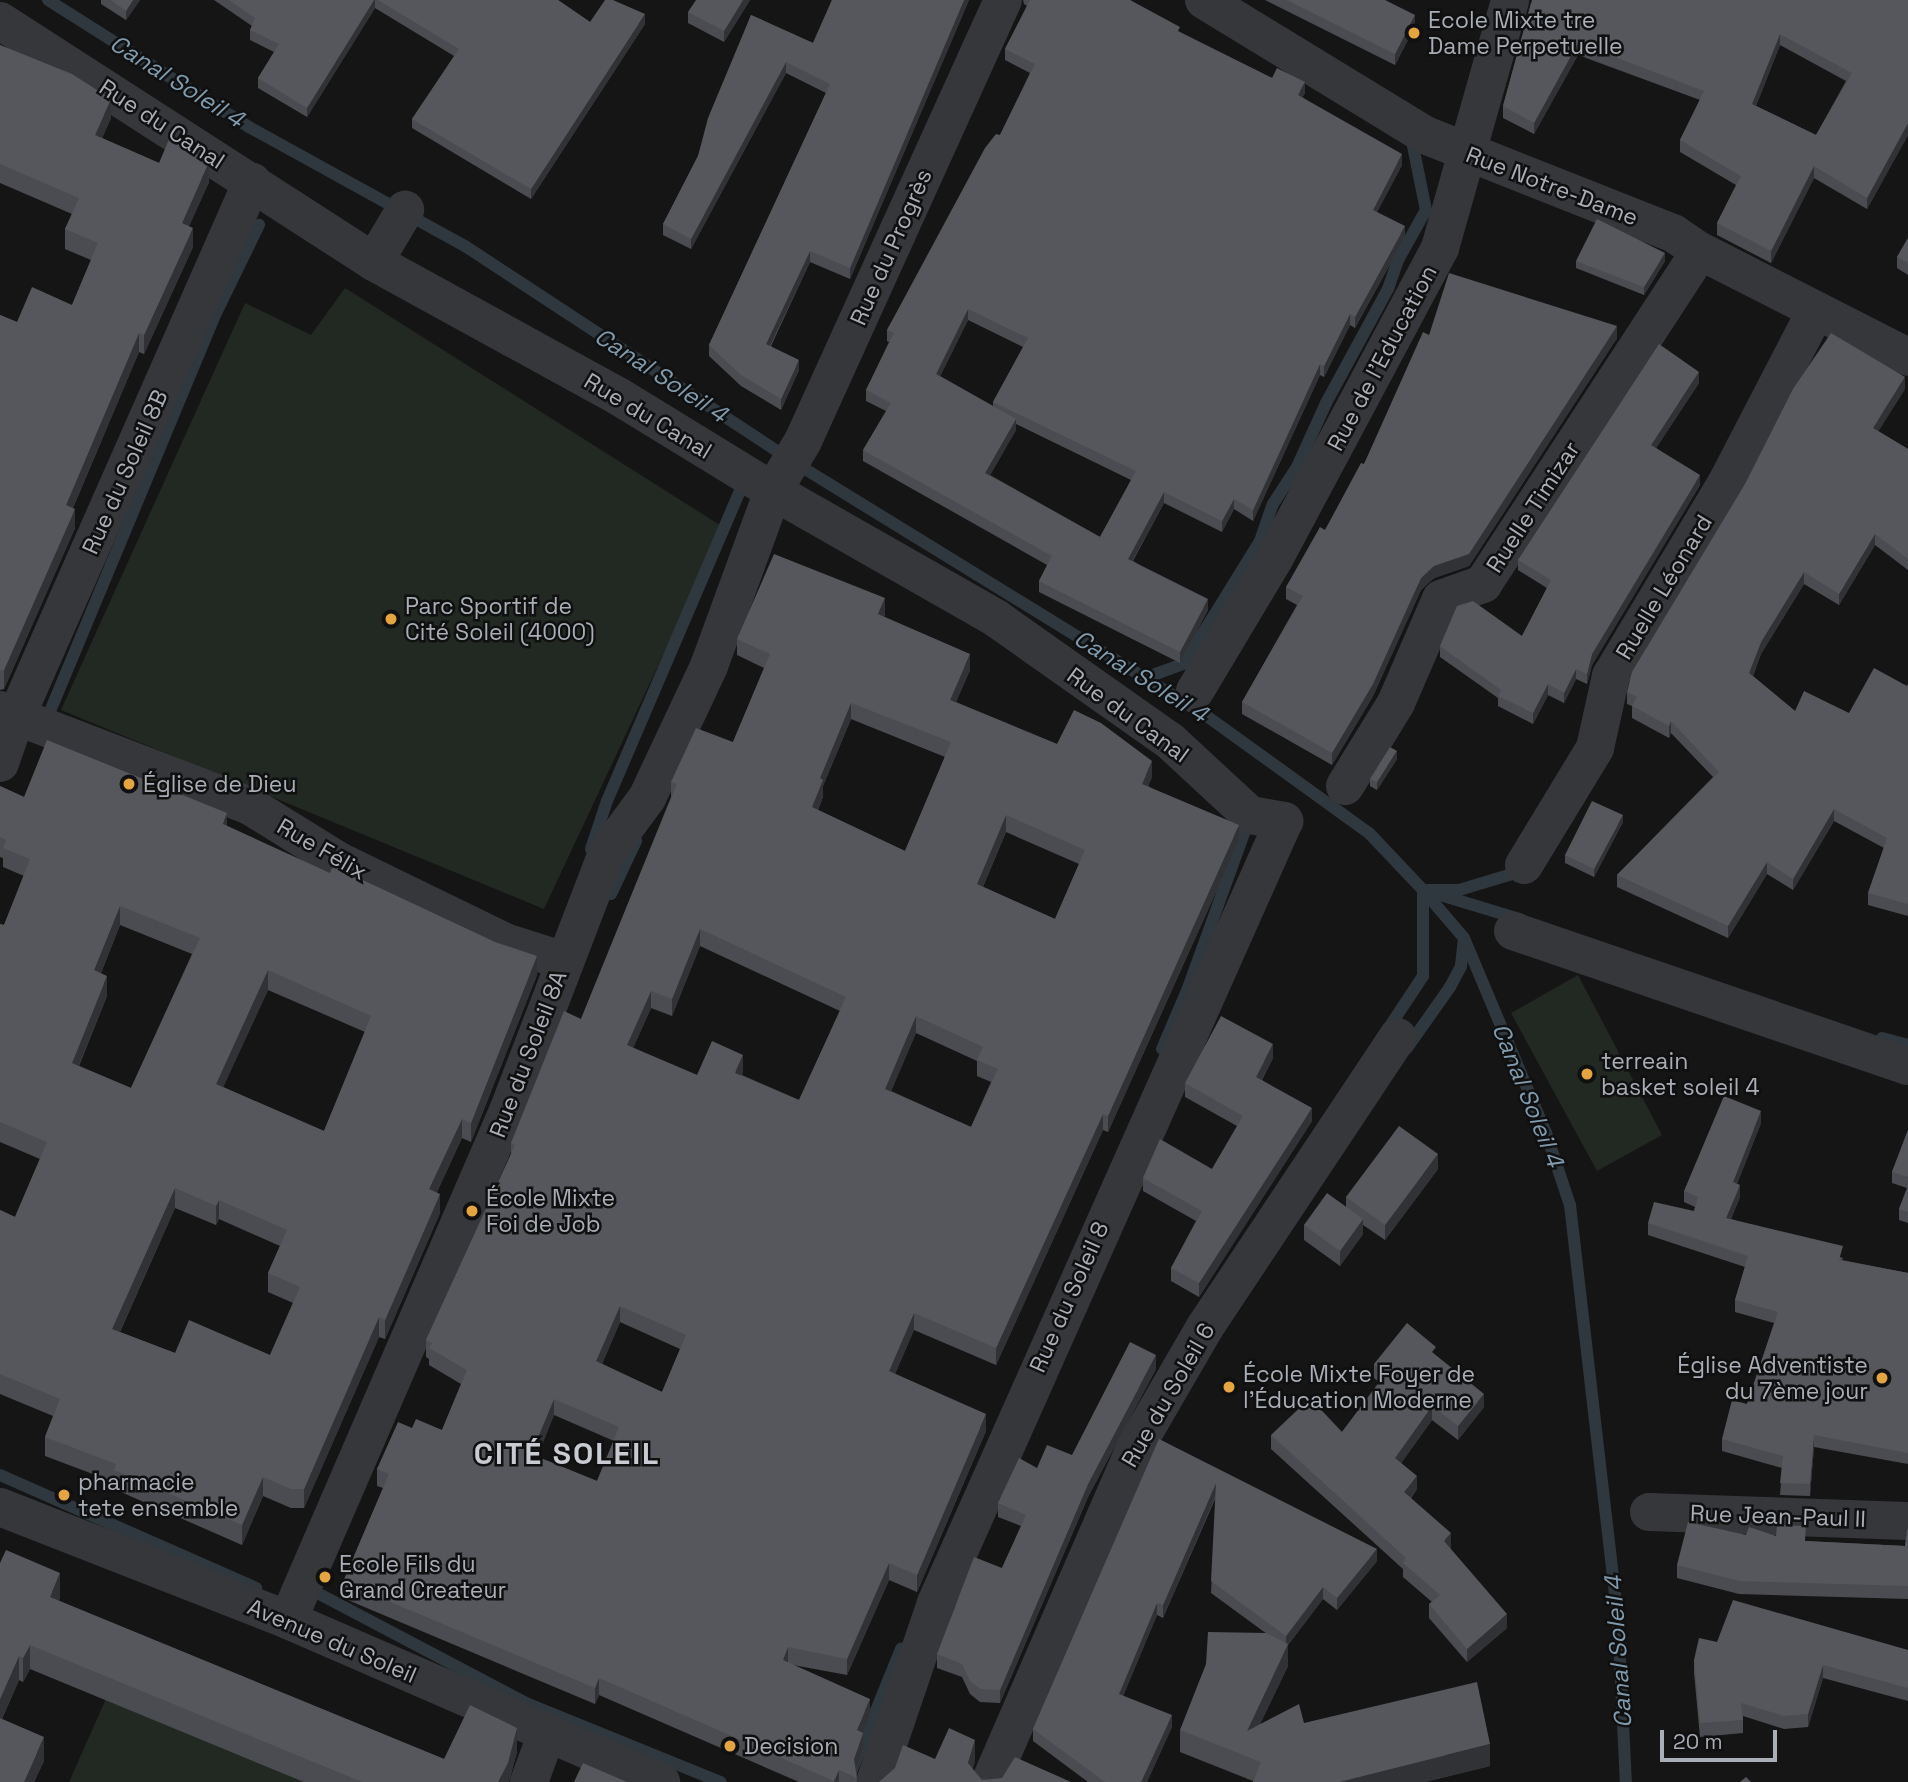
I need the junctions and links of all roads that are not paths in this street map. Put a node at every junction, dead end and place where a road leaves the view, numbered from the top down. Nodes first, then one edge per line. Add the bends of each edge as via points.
1 (1003, 0) edge
2 (1203, 0) edge
3 (1510, 0) edge
4 (0, 21) edge
5 (1464, 152) junction
6 (251, 182) junction
7 (405, 210) dead end
8 (1700, 251) junction
9 (374, 262) junction
10 (1815, 312) junction
11 (1908, 358) edge
12 (773, 491) junction
13 (1195, 691) dead end
14 (8, 713) edge
15 (0, 763) edge
16 (1345, 786) dead end
17 (1284, 821) joint
18 (1524, 865) dead end
19 (1513, 931) dead end
20 (565, 961) junction
21 (1398, 1037) dead end
22 (1908, 1066) edge
23 (0, 1507) edge
24 (1648, 1512) dead end
25 (1908, 1521) edge
26 (288, 1620) junction
27 (547, 1733) junction
28 (529, 1782) edge
29 (662, 1782) edge
30 (875, 1782) edge
31 (990, 1782) edge

1 - 12 street, Rue du Progrès via 803,441
2 - 5 street, Rue Notre-Dame via 1425,135
3 - 5 street, Rue de l'Education
4 - 6 street, Rue du Canal
5 - 8 street, Rue Notre-Dame via 1673,233
5 - 13 street, Rue de l'Education via 1440,248 1274,559
6 - 9 street, Rue du Canal
6 - 14 street, Rue du Soleil 8B
7 - 9 street
8 - 10 street, Rue Notre-Dame
8 - 16 street, Ruelle Timizar via 1483,584 1441,599 1396,703
9 - 12 street, Rue du Canal via 618,397
10 - 11 street, Rue Notre-Dame
10 - 18 street, Ruelle Léonard via 1726,484 1611,676 1595,748
12 - 17 street, Rue du Canal via 997,619 1170,741 1250,815
12 - 20 street, Rue du Soleil 8A via 709,666 647,798 608,851
14 - 15 street, Rue du Soleil 8B
14 - 20 street, Rue Félix via 250,806 349,866 505,942
17 - 30 street, Rue du Soleil 8 via 936,1603
19 - 22 street
20 - 26 street, Rue du Soleil 8A via 508,1111
21 - 31 street, Rue du Soleil 6 via 1205,1327 1136,1446
23 - 26 street, Avenue du Soleil
24 - 25 street, Rue Jean-Paul II
26 - 27 street, Avenue du Soleil
27 - 28 street
27 - 29 street, Avenue du Soleil

